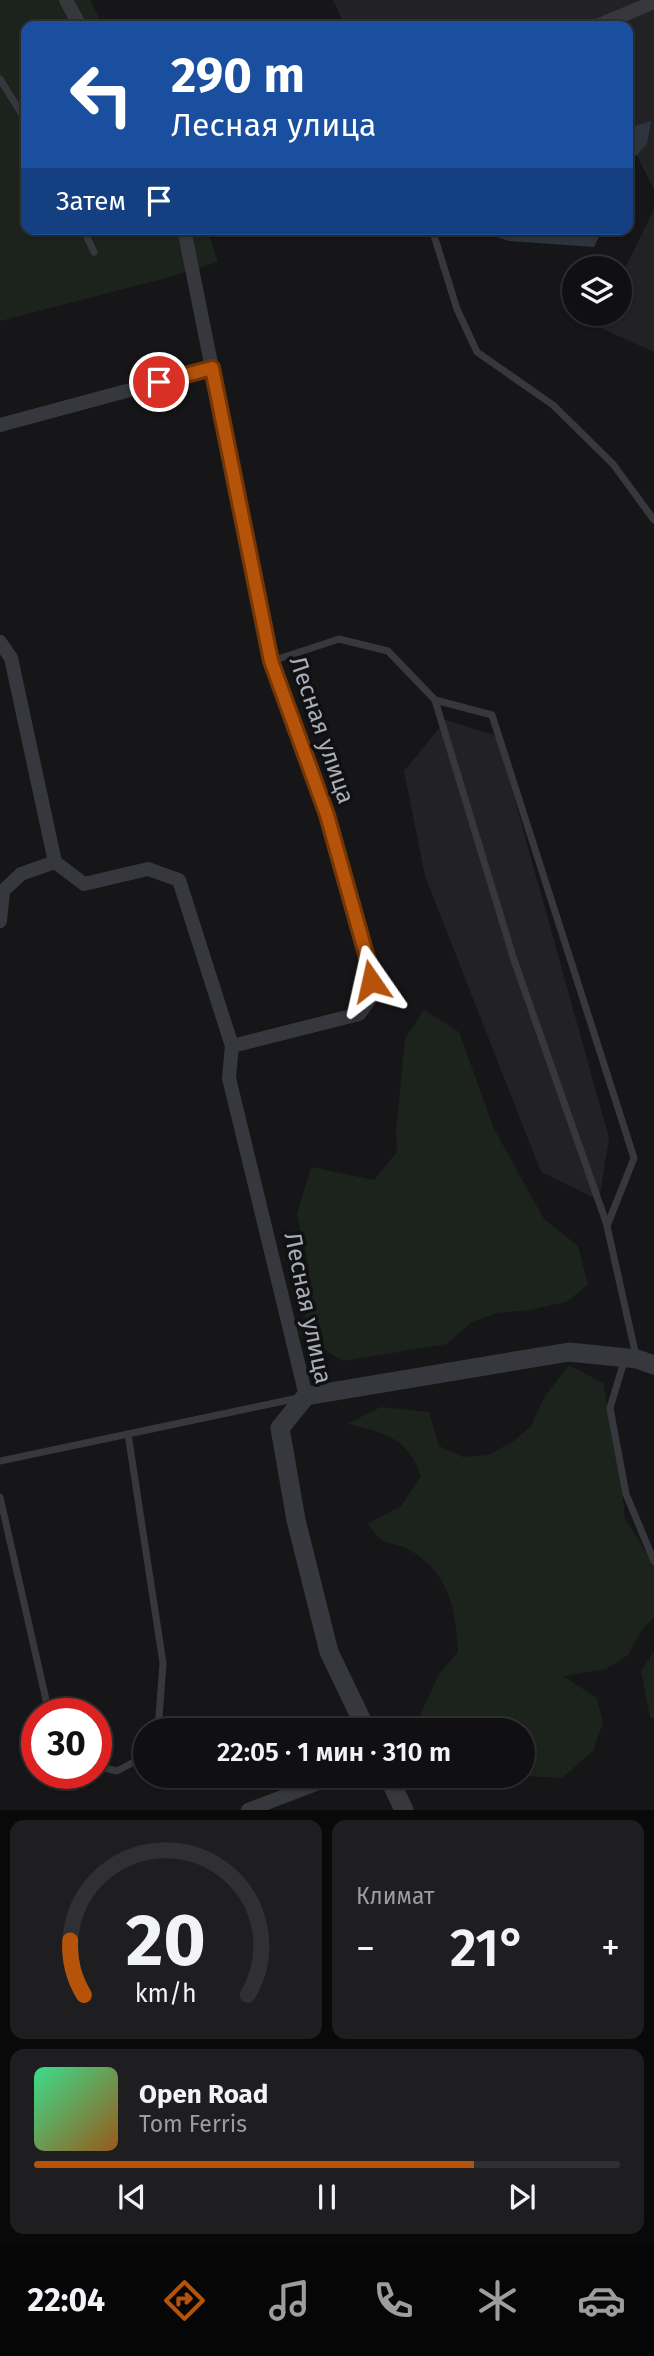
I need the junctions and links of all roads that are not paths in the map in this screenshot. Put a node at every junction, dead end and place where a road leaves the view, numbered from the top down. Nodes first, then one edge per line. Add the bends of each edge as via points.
1 (66, 0) edge
2 (654, 2) edge
3 (77, 21) edge
4 (609, 21) edge
5 (0, 79) edge
6 (21, 113) edge
7 (86, 235) edge
8 (185, 235) edge
9 (434, 235) edge
10 (94, 252) dead end
11 (212, 368) junction
12 (0, 425) edge
13 (654, 520) edge
14 (0, 642) edge
15 (271, 661) junction
16 (435, 700) junction
17 (55, 862) junction
18 (0, 921) edge
19 (232, 1046) junction
20 (607, 1226) junction
21 (639, 1361) edge
22 (306, 1396) junction
23 (128, 1434) junction
24 (0, 1461) edge
25 (0, 1497) edge
26 (654, 1561) edge
27 (46, 1698) edge
28 (159, 1718) edge
29 (361, 1718) edge
30 (133, 1762) edge
31 (112, 1770) edge
32 (306, 1788) edge
33 (394, 1788) edge
34 (248, 1810) edge
35 (404, 1810) edge

1 - 3 street
2 - 4 street
5 - 6 lane
7 - 10 lane
8 - 11 street, Лесная улица
9 - 13 lane via 457,309 477,352 553,405 613,464
11 - 12 street
11 - 15 street, Лесная улица
14 - 17 street via 11,657
15 - 16 lane via 339,639 388,651
15 - 19 street, Лесная улица via 327,815 369,965 372,996 359,1014
16 - 20 lane via 514,960
16 - 20 lane via 492,715 634,1158
17 - 18 street via 21,874 3,891
17 - 19 street, Лесная улица via 84,884 148,869 178,880
19 - 22 street, Лесная улица via 229,1078
20 - 21 lane
21 - 22 street via 569,1352
21 - 26 lane via 610,1408 626,1494
22 - 23 lane
22 - 29 street, Лесная улица via 280,1429 296,1520 329,1652
23 - 24 lane
23 - 28 lane via 163,1663
25 - 27 lane
30 - 31 lane
32 - 34 street
33 - 35 street

